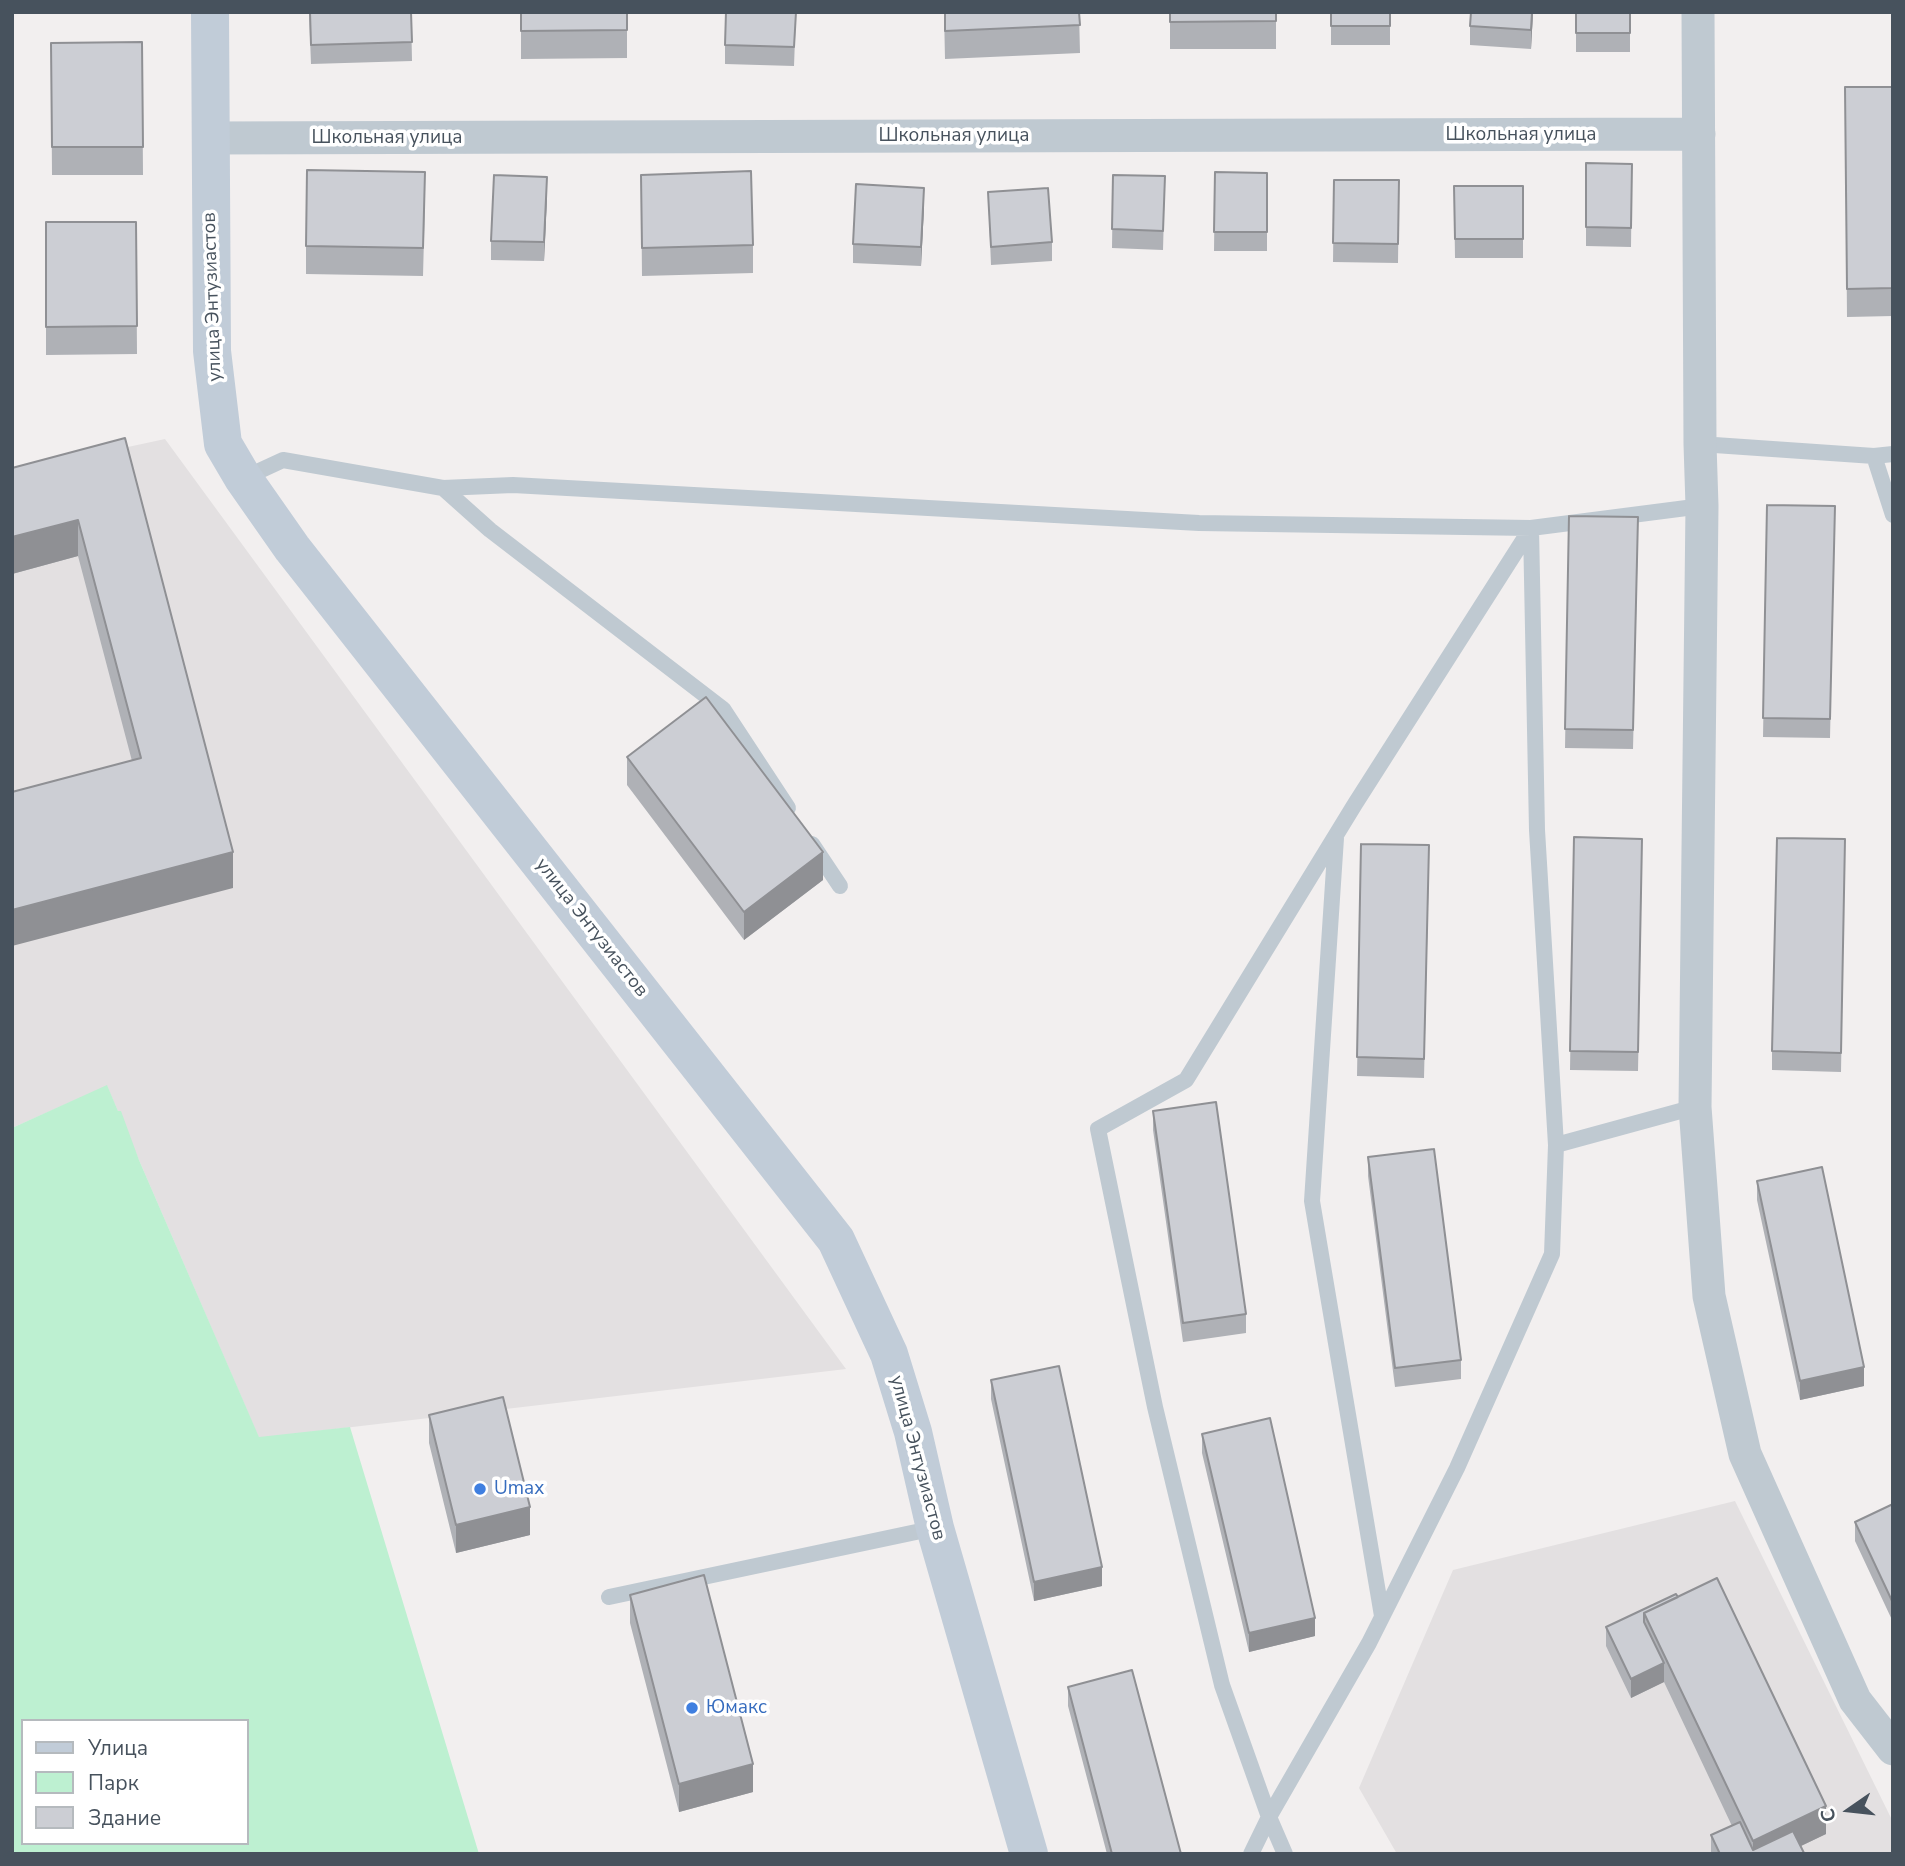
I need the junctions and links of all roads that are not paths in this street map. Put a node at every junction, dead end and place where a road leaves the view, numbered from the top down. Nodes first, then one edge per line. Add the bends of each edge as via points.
1 (210, 12) edge
2 (1698, 12) edge
3 (1699, 134) junction
4 (209, 138) junction
5 (1700, 444) junction
6 (1893, 454) edge
7 (1874, 456) junction
8 (243, 478) junction
9 (443, 488) junction
10 (1890, 499) edge
11 (1702, 506) junction
12 (1893, 515) edge
13 (1531, 528) junction
14 (1337, 834) junction
15 (840, 886) dead end
16 (1695, 1107) junction
17 (1556, 1145) junction
18 (935, 1528) junction
19 (609, 1597) dead end
20 (1382, 1616) junction
21 (1893, 1749) edge
22 (1269, 1817) junction
23 (1029, 1854) edge
24 (1251, 1854) edge
25 (1285, 1854) edge

1 - 4 street, улица Энтузиастов
2 - 3 street
3 - 4 street, Школьная улица
3 - 5 street
4 - 8 street, улица Энтузиастов via 212,351 223,443
5 - 7 lane
5 - 11 street
6 - 7 lane
7 - 10 lane
8 - 9 lane via 283,460
8 - 18 street, улица Энтузиастов via 292,548 836,1240 889,1354
9 - 13 lane via 513,485 1199,523
9 - 15 lane via 490,530 723,709
10 - 12 lane
11 - 13 lane
11 - 16 street
13 - 14 lane
13 - 17 lane via 1537,830
14 - 20 lane via 1312,1201
14 - 22 lane via 1186,1080 1098,1129 1155,1407 1222,1685
16 - 17 lane
16 - 21 street via 1709,1296 1745,1454 1855,1700
17 - 20 lane via 1552,1254 1457,1468
18 - 19 lane
18 - 23 street, улица Энтузиастов
20 - 22 lane
22 - 24 lane
22 - 25 lane

